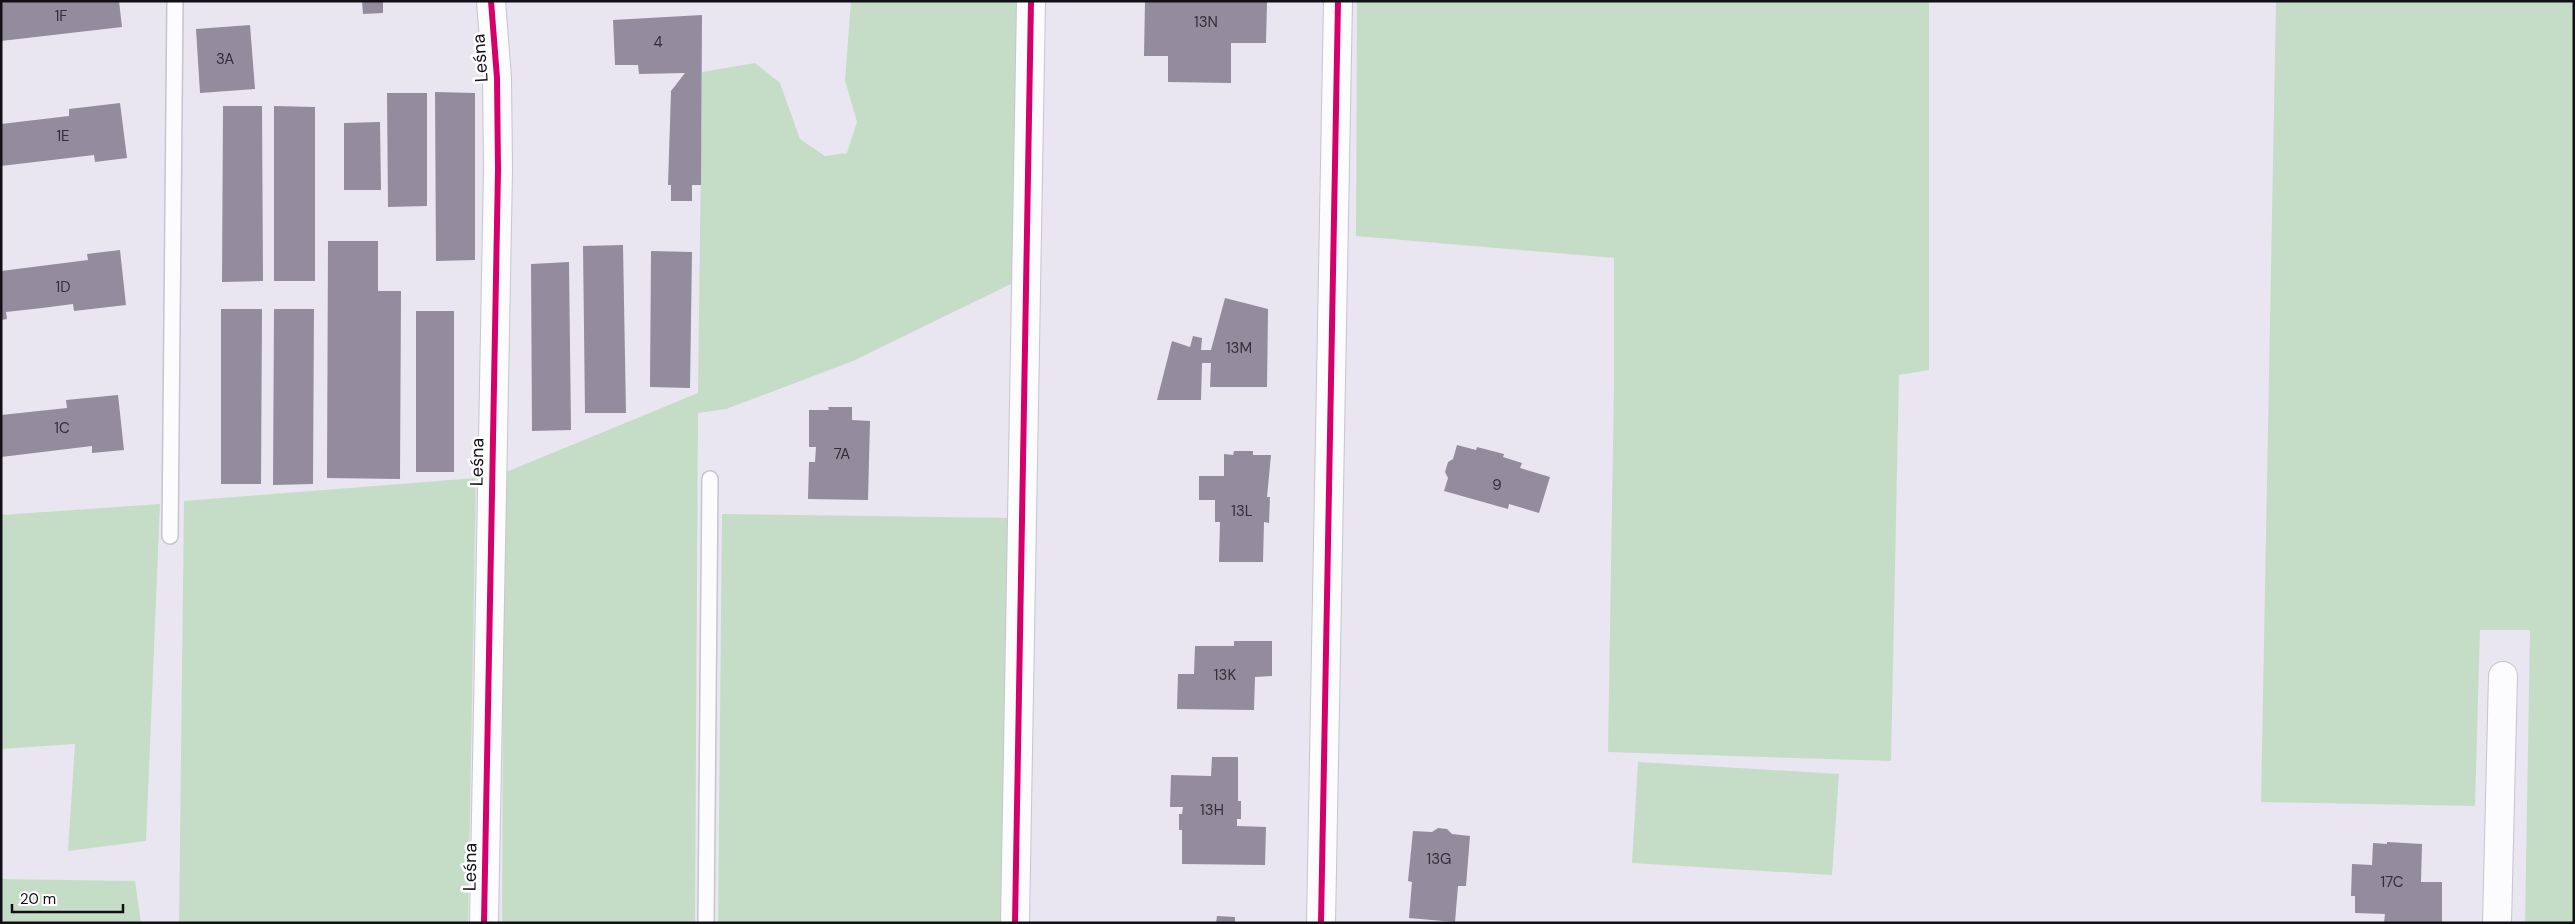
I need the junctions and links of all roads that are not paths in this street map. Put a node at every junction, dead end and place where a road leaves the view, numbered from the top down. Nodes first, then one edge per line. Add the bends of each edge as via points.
1 (175, 1) edge
2 (491, 1) edge
3 (1031, 1) edge
4 (1338, 1) edge
5 (710, 479) dead end
6 (170, 536) dead end
7 (2503, 676) dead end
8 (484, 923) edge
9 (706, 923) edge
10 (1016, 923) edge
11 (1321, 923) edge
12 (2497, 923) edge

1 - 6 lane
2 - 8 street, Leśna via 497,78 498,170
3 - 10 street
4 - 11 street
5 - 9 lane
7 - 12 street

